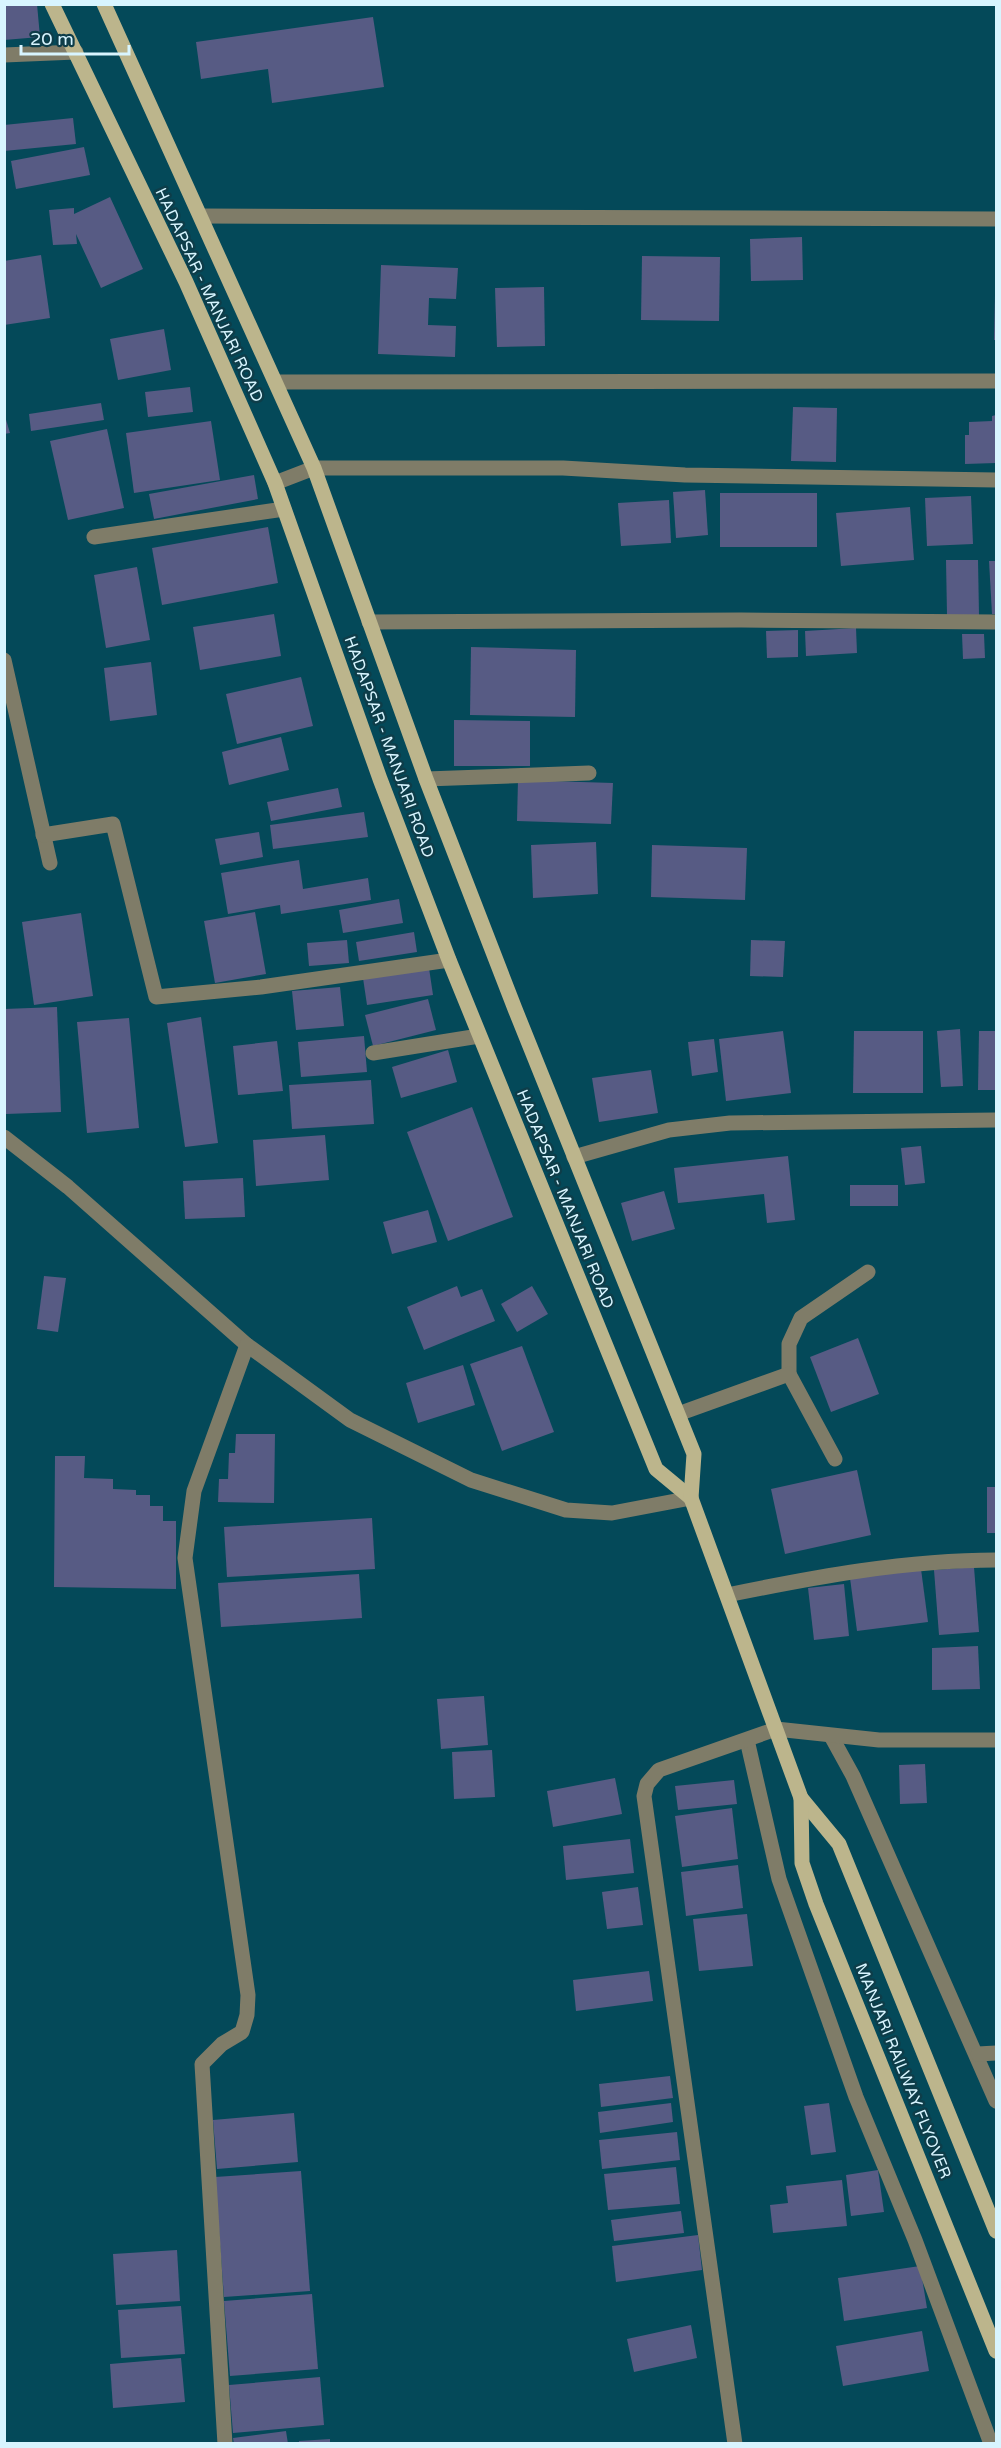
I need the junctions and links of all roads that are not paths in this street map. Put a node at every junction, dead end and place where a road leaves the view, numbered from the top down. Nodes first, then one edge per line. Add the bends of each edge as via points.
1 (52, 4) edge
2 (104, 4) edge
3 (76, 52) junction
4 (4, 55) edge
5 (201, 216) junction
6 (996, 219) edge
7 (996, 381) edge
8 (277, 382) junction
9 (314, 468) junction
10 (996, 480) edge
11 (274, 483) junction
12 (284, 509) junction
13 (94, 537) dead end
14 (369, 622) junction
15 (996, 622) edge
16 (4, 660) edge
17 (589, 772) dead end
18 (426, 779) junction
19 (43, 835) junction
20 (50, 863) dead end
21 (449, 960) junction
22 (479, 1036) junction
23 (374, 1053) dead end
24 (996, 1120) edge
25 (4, 1137) edge
26 (574, 1157) junction
27 (868, 1272) dead end
28 (247, 1345) junction
29 (789, 1374) junction
30 (678, 1414) junction
31 (836, 1459) dead end
32 (691, 1498) junction
33 (996, 1560) edge
34 (727, 1595) junction
35 (776, 1730) junction
36 (831, 1736) junction
37 (747, 1740) junction
38 (996, 1740) edge
39 (801, 1798) junction
40 (996, 2053) edge
41 (978, 2054) junction
42 (996, 2101) edge
43 (996, 2231) edge
44 (996, 2351) edge
45 (225, 2444) edge
46 (735, 2444) edge
47 (991, 2444) edge

1 - 3 main road, HADAPSAR - MANJARI ROAD
2 - 5 main road, HADAPSAR - MANJARI ROAD
3 - 4 street
3 - 11 main road, HADAPSAR - MANJARI ROAD via 186,282
5 - 6 street
5 - 8 main road, HADAPSAR - MANJARI ROAD
7 - 8 street
8 - 9 main road, HADAPSAR - MANJARI ROAD
9 - 10 street via 563,468 685,475
9 - 11 street
9 - 14 main road, HADAPSAR - MANJARI ROAD
11 - 12 main road, HADAPSAR - MANJARI ROAD
12 - 13 street
12 - 21 main road, HADAPSAR - MANJARI ROAD
14 - 15 street
14 - 18 main road, HADAPSAR - MANJARI ROAD
16 - 19 street
17 - 18 street
18 - 26 main road, HADAPSAR - MANJARI ROAD
19 - 20 street
19 - 21 street via 113,824 156,998
21 - 22 main road, HADAPSAR - MANJARI ROAD
22 - 23 street
22 - 32 main road, HADAPSAR - MANJARI ROAD via 656,1469
24 - 26 street via 730,1123 669,1130
25 - 28 street via 68,1187
26 - 30 main road, HADAPSAR - MANJARI ROAD
27 - 29 street via 801,1318 789,1344
28 - 32 street via 350,1420 471,1480 566,1510 612,1513
28 - 45 street via 194,1491 185,1558 248,1995 248,2015 242,2032 222,2044 202,2064
29 - 30 street
29 - 31 street
30 - 32 main road, HADAPSAR - MANJARI ROAD via 694,1454
32 - 34 main road, HADAPSAR - MANJARI ROAD
33 - 34 street via 962,1560 821,1576
34 - 35 main road, HADAPSAR - MANJARI ROAD
35 - 36 street
35 - 37 street
35 - 39 main road, MANJARI RAILWAY FLYOVER
36 - 38 street
36 - 41 street via 853,1776
37 - 46 street via 659,1770 647,1784 644,1796
37 - 47 street via 779,1879 856,2097 915,2240
39 - 43 main road, MANJARI RAILWAY FLYOVER via 839,1844
39 - 44 main road, MANJARI RAILWAY FLYOVER via 802,1863 816,1904
40 - 41 street
41 - 42 street

